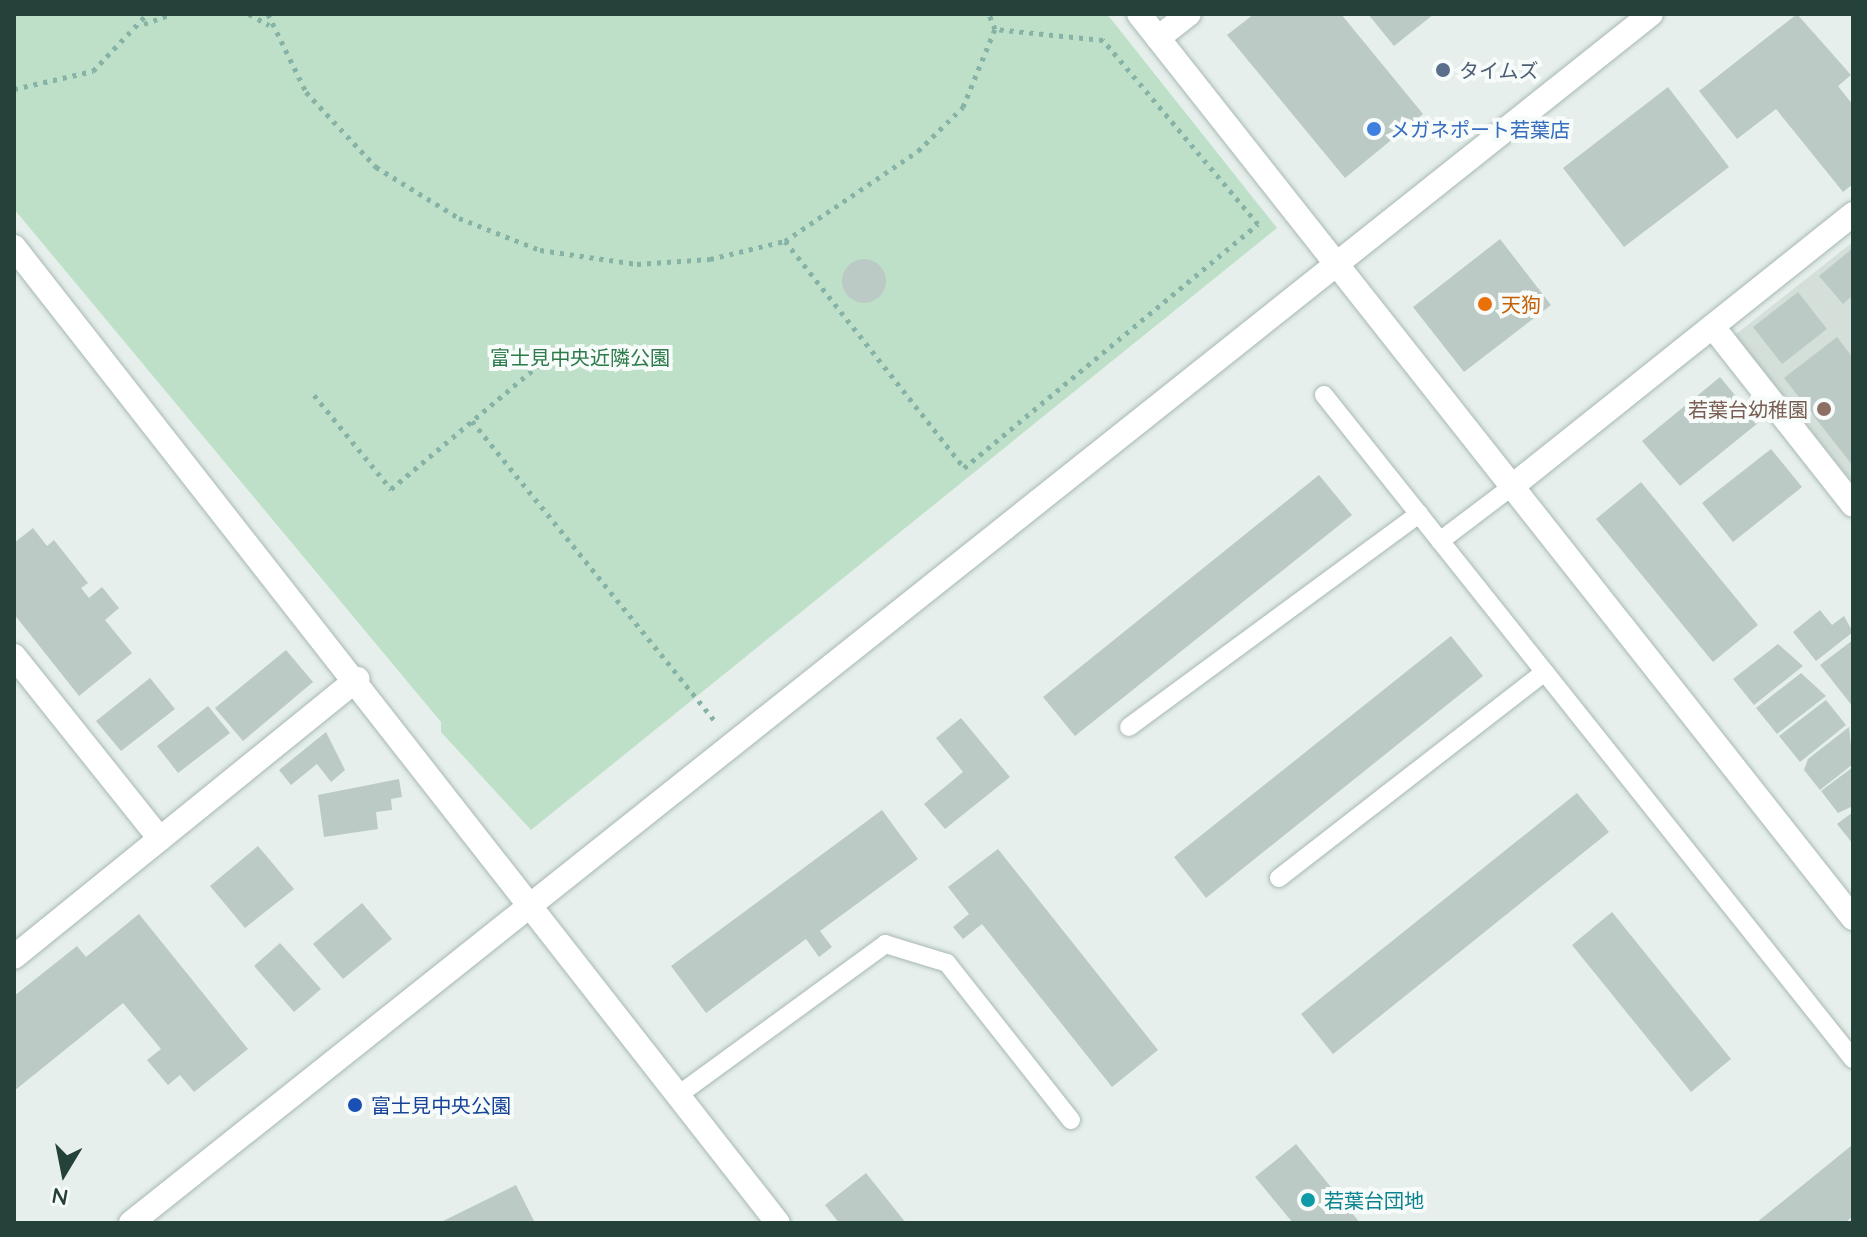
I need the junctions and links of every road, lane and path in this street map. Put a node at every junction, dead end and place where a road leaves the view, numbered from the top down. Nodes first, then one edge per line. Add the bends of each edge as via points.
1 (147, 14) edge
2 (171, 14) edge
3 (249, 14) edge
4 (268, 14) edge
5 (989, 14) edge
6 (1139, 14) edge
7 (1189, 14) edge
8 (1651, 14) edge
9 (143, 24) junction
10 (270, 25) junction
11 (995, 29) junction
12 (1158, 38) junction
13 (14, 89) edge
14 (1853, 214) edge
15 (785, 241) junction
16 (14, 247) edge
17 (1336, 268) junction
18 (1713, 327) junction
19 (560, 347) dead end
20 (314, 395) dead end
21 (1324, 395) dead end
22 (472, 421) junction
23 (1510, 488) junction
24 (1853, 505) edge
25 (1419, 514) junction
26 (1440, 541) junction
27 (14, 656) edge
28 (1545, 672) junction
29 (357, 679) junction
30 (1129, 727) dead end
31 (734, 744) junction
32 (160, 839) junction
33 (1279, 878) dead end
34 (535, 904) junction
35 (1853, 918) edge
36 (14, 957) edge
37 (1853, 1059) edge
38 (681, 1093) junction
39 (1071, 1120) dead end
40 (131, 1223) edge
41 (778, 1223) edge

1 - 9 path
2 - 9 path
3 - 10 path
4 - 10 path
5 - 11 path
6 - 12 street
7 - 12 street
8 - 17 street
9 - 13 path via 93,71
10 - 15 path via 306,92 376,167 459,218 540,250 637,264 710,259
11 - 15 path via 963,107 918,151
11 - 15 path via 1103,40 1258,224 964,468
12 - 17 street
14 - 18 street
16 - 29 street
17 - 23 street
17 - 31 street
18 - 23 street
18 - 24 street
19 - 22 path
20 - 22 path via 391,489
21 - 25 lane
22 - 31 path
23 - 26 lane
23 - 35 street
25 - 26 lane
25 - 30 lane
26 - 28 lane
27 - 32 street
28 - 33 lane
28 - 37 lane
29 - 32 street
29 - 34 street
31 - 34 street
32 - 36 street
34 - 38 street
34 - 40 street
38 - 39 lane via 885,944 947,963
38 - 41 street

